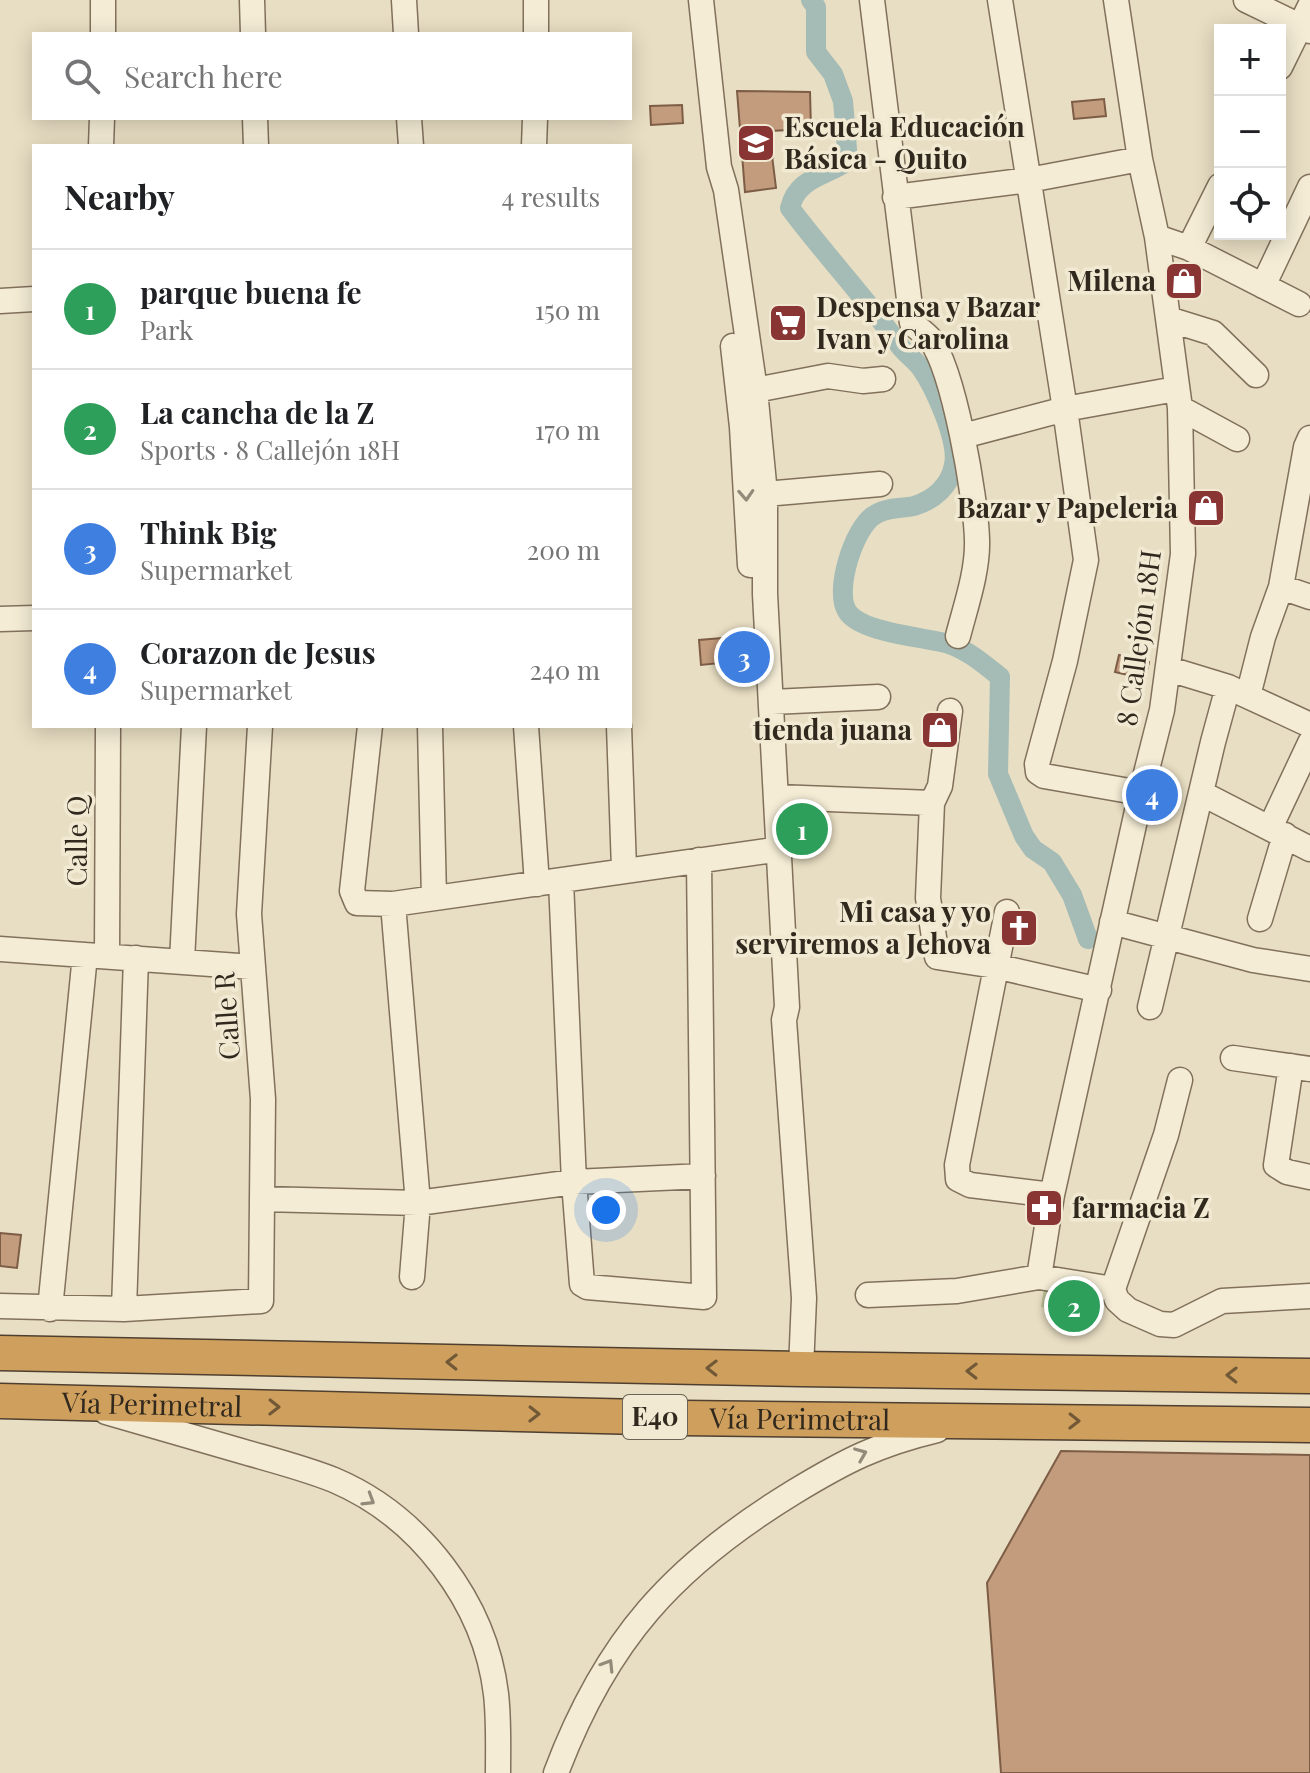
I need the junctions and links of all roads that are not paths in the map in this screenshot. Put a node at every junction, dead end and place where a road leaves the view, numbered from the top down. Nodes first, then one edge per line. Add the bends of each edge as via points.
1 (103, 0) edge
2 (252, 0) edge
3 (404, 0) edge
4 (536, 0) edge
5 (701, 0) edge
6 (872, 0) edge
7 (1000, 0) edge
8 (1116, 0) edge
9 (1246, 0) edge
10 (1307, 21) edge
11 (103, 32) edge
12 (253, 32) edge
13 (406, 32) edge
14 (536, 32) edge
15 (1286, 57) edge
16 (102, 120) edge
17 (255, 120) edge
18 (409, 120) edge
19 (535, 120) edge
20 (101, 144) edge
21 (256, 144) edge
22 (411, 144) edge
23 (534, 144) edge
24 (1140, 159) junction
25 (719, 167) junction
26 (1029, 180) junction
27 (1310, 187) edge
28 (895, 197) junction
29 (1214, 198) edge
30 (1157, 237) junction
31 (1189, 248) junction
32 (1263, 286) junction
33 (32, 299) edge
34 (0, 301) edge
35 (1299, 304) dead end
36 (1168, 319) junction
37 (1256, 375) dead end
38 (883, 379) dead end
39 (755, 390) junction
40 (1178, 398) junction
41 (1065, 409) junction
42 (963, 436) junction
43 (1310, 438) edge
44 (1237, 439) dead end
45 (880, 484) dead end
46 (765, 494) junction
47 (1281, 587) junction
48 (758, 595) junction
49 (1310, 597) edge
50 (32, 618) edge
51 (0, 619) edge
52 (958, 636) dead end
53 (1169, 669) junction
54 (1238, 692) junction
55 (878, 697) dead end
56 (772, 702) junction
57 (950, 711) dead end
58 (1310, 725) edge
59 (108, 728) edge
60 (194, 728) edge
61 (260, 728) edge
62 (370, 728) edge
63 (430, 728) edge
64 (526, 728) edge
65 (619, 728) edge
66 (1310, 743) edge
67 (1141, 793) junction
68 (1201, 793) junction
69 (777, 797) junction
70 (932, 803) junction
71 (1278, 832) junction
72 (1310, 849) edge
73 (767, 851) junction
74 (699, 860) junction
75 (624, 869) junction
76 (549, 883) junction
77 (434, 898) junction
78 (393, 904) junction
79 (1007, 912) dead end
80 (1260, 919) dead end
81 (1112, 922) junction
82 (1166, 937) junction
83 (0, 949) edge
84 (96, 955) junction
85 (136, 958) junction
86 (182, 961) junction
87 (995, 966) junction
88 (253, 967) junction
89 (1310, 969) edge
90 (1099, 990) junction
91 (1150, 1007) dead end
92 (784, 1020) junction
93 (1233, 1058) dead end
94 (1300, 1068) edge
95 (1180, 1080) dead end
96 (703, 1176) junction
97 (1310, 1177) edge
98 (574, 1182) junction
99 (1052, 1195) junction
100 (263, 1199) junction
101 (418, 1203) junction
102 (412, 1277) dead end
103 (1039, 1277) junction
104 (1113, 1289) junction
105 (868, 1295) dead end
106 (1310, 1296) edge
107 (0, 1306) edge
108 (50, 1309) junction
109 (124, 1309) junction
110 (0, 1353) edge
111 (801, 1369) junction
112 (1310, 1376) edge
113 (0, 1401) edge
114 (69, 1402) junction
115 (1011, 1420) junction
116 (1310, 1425) edge
117 (498, 1773) edge
118 (556, 1773) edge

1 - 11 street
2 - 12 street
3 - 13 street
4 - 14 street
5 - 25 street
6 - 28 street
7 - 26 street
8 - 24 street, 8 Callejón 18H
9 - 10 street
10 - 15 street
16 - 20 street
17 - 21 street
18 - 22 street
19 - 23 street
24 - 26 street
24 - 30 street, 8 Callejón 18H
25 - 39 street
25 -> 48 street via 715,194
26 - 28 street
26 - 41 street
27 - 32 street
28 - 42 street via 912,323 930,338 942,361
29 - 31 street
30 - 31 street
30 - 36 street, 8 Callejón 18H
31 - 32 street
32 - 35 street
33 - 34 street
36 - 37 street via 1213,333
36 - 40 street, 8 Callejón 18H
38 - 39 street via 828,376
39 - 46 street
40 - 41 street
40 - 44 street
40 - 53 street, 8 Callejón 18H via 1183,554
41 - 42 street
41 - 67 street via 1086,560 1038,772
42 - 52 street via 977,541
43 - 47 street
45 - 46 street
46 - 48 street
47 - 49 street
47 - 54 street
48 - 56 street
48 - 73 street
50 - 51 street
53 - 54 street
53 - 67 street, 8 Callejón 18H
54 - 58 street
54 - 68 street
55 - 56 street
56 - 69 street
57 - 70 street via 940,786
59 - 84 street, Calle Q
60 - 86 street
61 - 88 street, Calle R via 249,914
62 - 78 street via 352,891 357,903
63 - 77 street
64 - 76 street
65 - 75 street
66 - 71 street
67 - 81 street, 8 Callejón 18H
68 - 71 street
68 - 82 street
69 - 70 street
69 - 92 street
70 - 87 street via 928,898 935,952 943,959
71 - 72 street
71 - 80 street
73 - 74 street
73 - 92 street via 776,1006
74 - 75 street
74 - 96 street
75 - 76 street
76 - 77 street
76 - 98 street
77 - 78 street
78 - 101 street
79 - 87 street
81 - 82 street
81 - 90 street, 8 Callejón 18H
82 - 89 street
82 - 91 street
83 - 84 street
84 - 85 street
84 - 108 street, Calle Q
85 - 86 street
85 - 109 street
86 - 88 street
87 - 90 street
87 - 99 street via 958,1179
88 - 100 street, Calle R via 263,1099
90 - 99 street, 8 Callejón 18H
92 - 111 street via 804,1298
93 - 94 street
94 - 97 street via 1276,1165
95 - 104 street
96 - 98 street
96 - 98 street via 704,1297 582,1284
98 - 101 street
99 - 103 street, 8 Callejón 18H
100 - 101 street
100 - 109 street, Calle R via 261,1301
101 - 102 street
103 - 104 street
103 - 105 street via 957,1291
104 - 106 street via 1128,1310 1174,1325 1222,1301
107 - 108 street
108 - 109 street
111 -> 110 highway, Vía Perimetral / E40
112 -> 111 highway, Vía Perimetral / E40
113 - 114 highway, Vía Perimetral / E40
114 -> 115 highway, Vía Perimetral / E40 via 683,1418
114 -> 117 street via 336,1481 402,1523 438,1561 473,1616 496,1692
115 -> 116 highway, Vía Perimetral / E40
118 -> 115 street via 592,1691 617,1650 678,1577 714,1545 843,1462 896,1440

